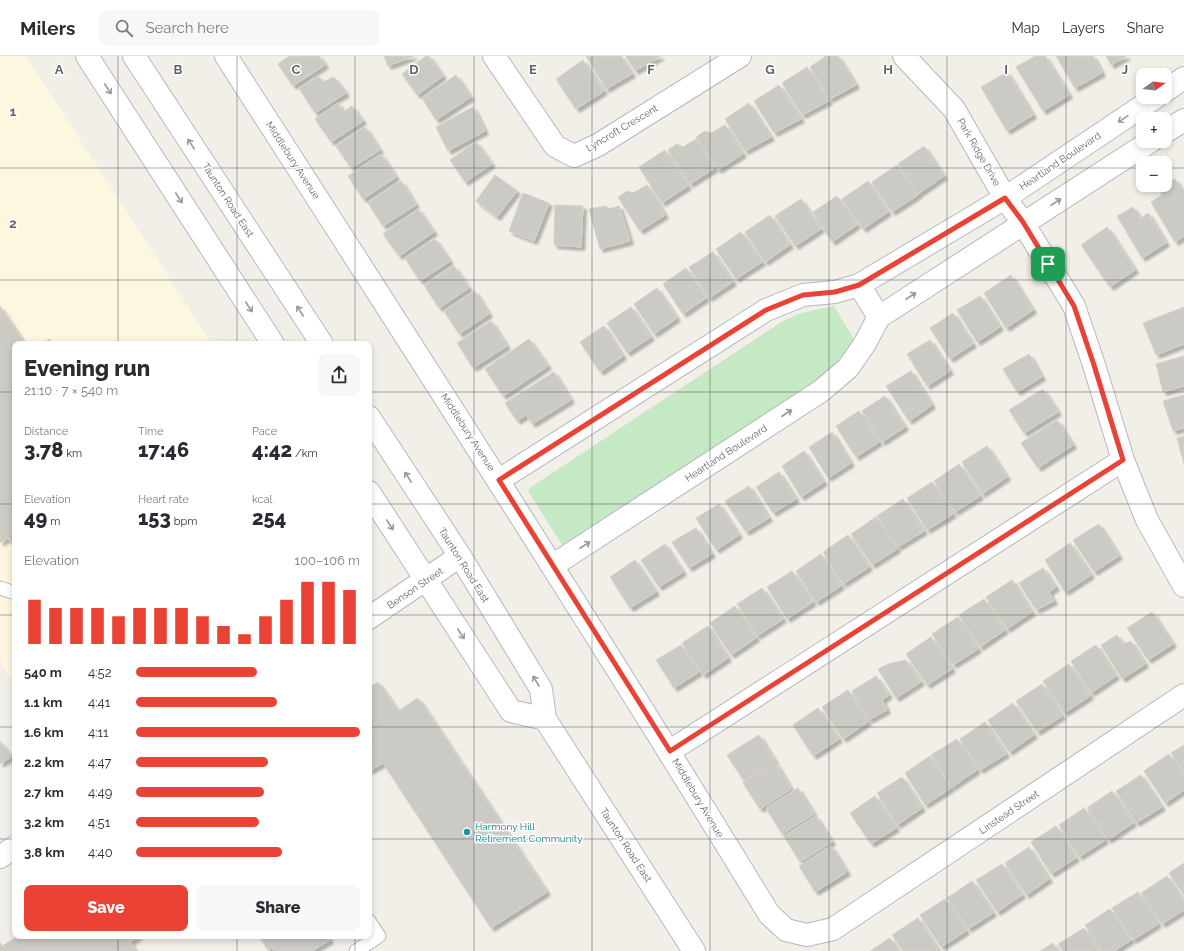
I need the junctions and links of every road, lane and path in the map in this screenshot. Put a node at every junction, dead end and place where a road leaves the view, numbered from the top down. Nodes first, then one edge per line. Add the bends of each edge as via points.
1 (87, 56) edge
2 (134, 56) edge
3 (226, 56) edge
4 (494, 56) edge
5 (740, 56) edge
6 (904, 56) edge
7 (1146, 104) edge
8 (1184, 120) edge
9 (1172, 128) edge
10 (1140, 148) edge
11 (1005, 198) junction
12 (1023, 222) junction
13 (859, 285) junction
14 (879, 317) junction
15 (271, 341) edge
16 (320, 341) edge
17 (372, 422) edge
18 (1123, 460) junction
19 (499, 480) junction
20 (372, 497) edge
21 (460, 556) junction
22 (552, 566) junction
23 (426, 580) junction
24 (1184, 586) edge
25 (0, 588) edge
26 (12, 592) edge
27 (372, 616) edge
28 (1184, 695) edge
29 (545, 719) junction
30 (670, 751) junction
31 (12, 849) edge
32 (0, 856) edge
33 (372, 926) edge
34 (834, 929) joint
35 (356, 951) edge
36 (694, 951) edge

1 -> 15 street
16 -> 2 street, Taunton Road East
3 - 19 street, Middlebury Avenue
4 - 5 street, Lyncroft Crescent via 555,146 574,156 598,145
6 - 11 street, Park Ridge Drive via 954,109
7 -> 11 street, Heartland Boulevard
8 - 9 street
12 -> 10 street, Heartland Boulevard
11 - 12 street, Park Ridge Drive
11 - 13 street, Heartland Boulevard
14 -> 12 street, Heartland Boulevard
12 - 18 street, Park Ridge Drive via 1074,306
13 - 14 street
13 - 19 street, Heartland Boulevard via 835,292 803,295 766,310
22 -> 14 street, Heartland Boulevard via 821,391 848,368
21 -> 17 street, Taunton Road East
18 - 24 street, Park Ridge Drive via 1147,520
18 - 30 street
19 - 22 street, Middlebury Avenue
20 -> 23 street
21 - 23 street, Benson Street
29 -> 21 street, Taunton Road East via 541,689
22 - 30 street, Middlebury Avenue
23 - 27 street, Benson Street
23 -> 29 street via 511,711
25 - 26 lane
28 - 34 street, Linstead Street
29 - 36 street, Taunton Road East
30 - 34 street, Middlebury Avenue via 769,914 786,930 806,935
31 - 32 street
33 - 35 lane via 379,936

